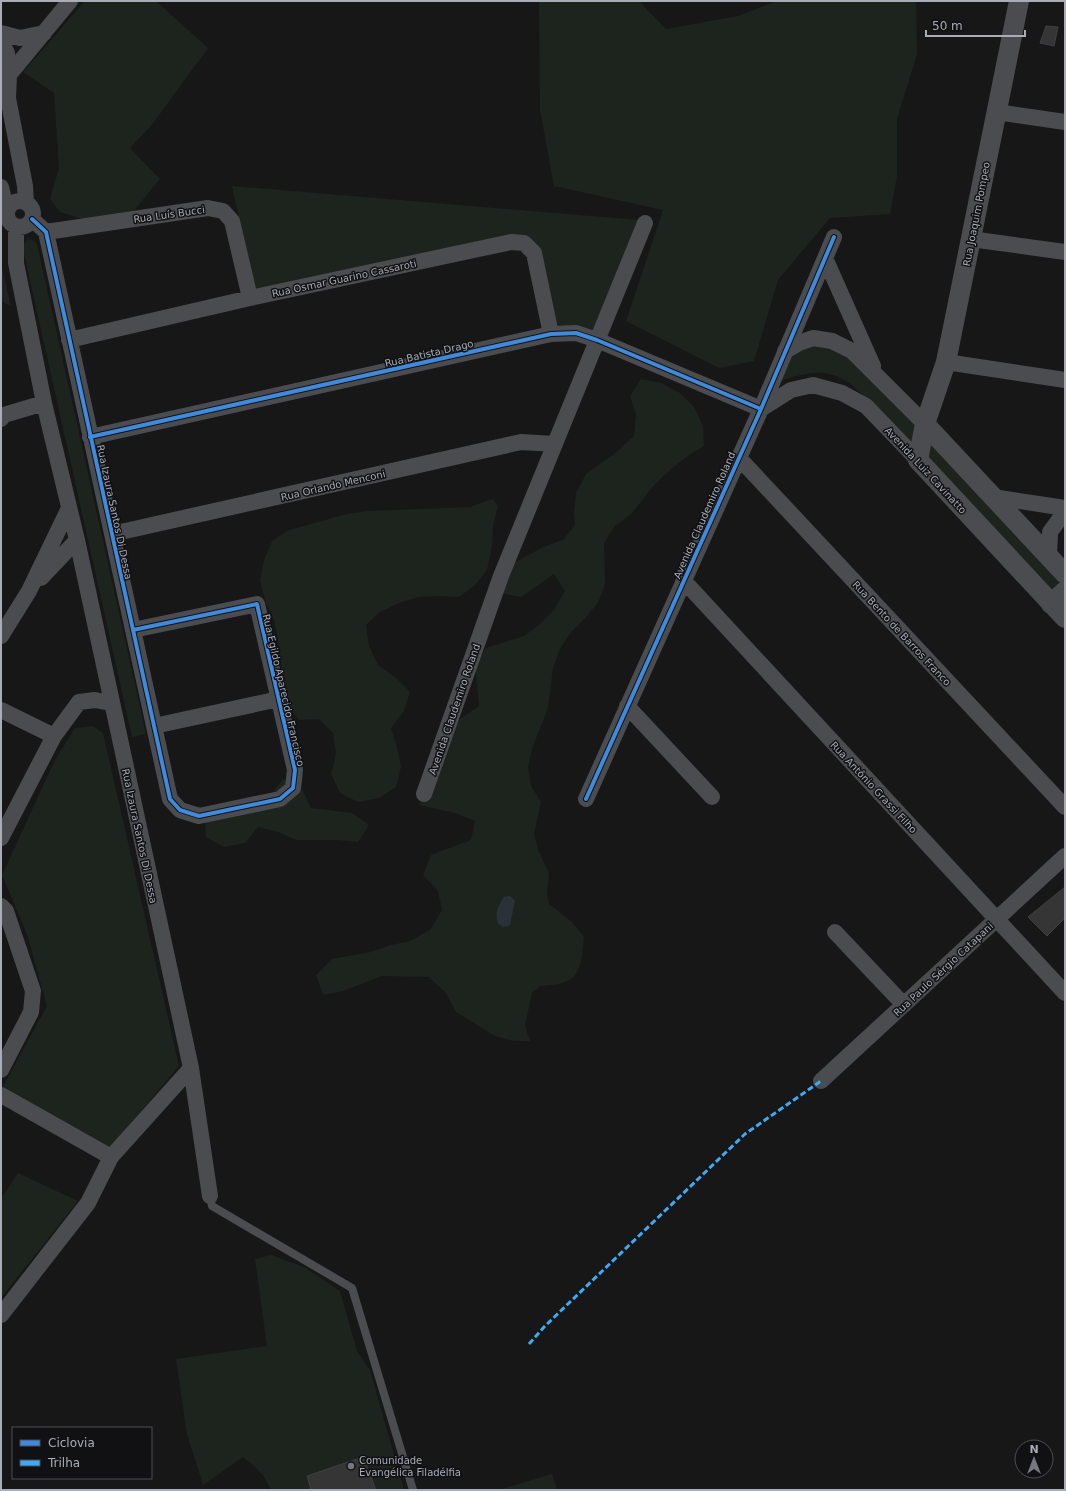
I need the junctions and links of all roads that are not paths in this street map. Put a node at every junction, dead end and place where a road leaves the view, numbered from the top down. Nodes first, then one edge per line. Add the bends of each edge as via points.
1 (70, 1) edge
2 (1019, 1) edge
3 (1, 33) edge
4 (44, 33) junction
5 (1, 41) edge
6 (9, 75) junction
7 (996, 112) junction
8 (1065, 122) edge
9 (1, 187) edge
10 (26, 203) junction
11 (6, 212) junction
12 (32, 219) junction
13 (645, 223) dead end
14 (16, 227) junction
15 (46, 232) junction
16 (834, 237) dead end
17 (971, 239) junction
18 (1065, 252) edge
19 (825, 258) junction
20 (250, 298) junction
21 (551, 334) junction
22 (69, 340) junction
23 (597, 340) junction
24 (786, 351) junction
25 (946, 362) junction
26 (876, 375) junction
27 (1065, 380) edge
28 (44, 403) junction
29 (761, 409) junction
30 (1, 419) edge
31 (925, 424) junction
32 (90, 437) junction
33 (555, 444) junction
34 (739, 458) junction
35 (918, 460) junction
36 (993, 497) junction
37 (69, 508) junction
38 (1065, 508) edge
39 (1065, 515) edge
40 (112, 534) junction
41 (76, 540) junction
42 (1049, 557) junction
43 (1065, 574) edge
44 (684, 581) junction
45 (29, 591) junction
46 (1058, 597) edge
47 (1065, 618) edge
48 (133, 630) junction
49 (1, 636) edge
50 (279, 699) junction
51 (111, 703) junction
52 (627, 706) junction
53 (1, 710) edge
54 (154, 726) junction
55 (54, 736) junction
56 (424, 794) dead end
57 (712, 797) dead end
58 (586, 799) dead end
59 (1065, 807) edge
60 (180, 810) joint
61 (1, 838) edge
62 (1065, 856) edge
63 (1, 906) edge
64 (997, 919) junction
65 (835, 932) dead end
66 (1065, 993) edge
67 (904, 1005) junction
68 (191, 1068) junction
69 (1, 1070) edge
70 (821, 1081) dead end
71 (1, 1095) edge
72 (111, 1157) junction
73 (210, 1196) joint
74 (1, 1315) edge
75 (414, 1490) edge

1 - 4 street
2 - 7 street, Rua Joaquim Pompeo
3 - 4 street via 20,38
4 - 6 street
5 - 6 street via 6,53
6 - 10 street via 8,98
7 - 8 street
7 - 17 street, Rua Joaquim Pompeo
9 - 11 street
10 - 11 street via 14,203
10 - 12 street via 33,213
11 - 14 street via 7,219
12 - 14 street via 22,227
12 - 15 street
13 - 23 street, Avenida Claudemiro Roland
14 - 28 street, Rua Izaura Santos Di Dessa via 16,263
15 - 20 street, Rua Luís Bucci via 208,208 223,211 232,221
15 - 22 street, Rua Izaura Santos Di Dessa
16 - 19 street, Avenida Claudemiro Roland
17 - 18 street
17 - 25 street, Rua Joaquim Pompeo
19 - 24 street, Avenida Claudemiro Roland
19 - 26 street
20 - 21 street, Rua Osmar Guarino Cassaroti via 518,242 524,243 534,253
20 - 22 street, Rua Osmar Guarino Cassaroti
21 - 23 street, Rua Batista Drago via 576,333
21 - 32 street, Rua Batista Drago
22 - 32 street, Rua Izaura Santos Di Dessa
23 - 29 street, Rua Batista Drago
23 - 33 street, Avenida Claudemiro Roland
24 - 26 street via 813,338 832,341 852,351
24 - 29 street, Avenida Claudemiro Roland
25 - 27 street
25 - 31 street, Rua Joaquim Pompeo
26 - 31 street
28 - 30 street via 4,415
28 - 37 street, Rua Izaura Santos Di Dessa
29 - 34 street, Avenida Claudemiro Roland
29 - 35 street, Avenida Luiz Cavinatto via 790,390 814,385 842,392 866,406
31 - 35 street, Rua Joaquim Pompeo
31 - 36 street
32 - 40 street, Rua Izaura Santos Di Dessa
33 - 40 street, Rua Orlando Menconi via 521,442
33 - 56 street, Avenida Claudemiro Roland via 501,576
34 - 44 street, Avenida Claudemiro Roland
34 - 59 street, Rua Bento de Barros Franco
35 - 46 street, Avenida Luiz Cavinatto
36 - 38 street
36 - 42 street
37 - 41 street, Rua Izaura Santos Di Dessa
37 - 45 street
39 - 42 street via 1050,532
40 - 48 street, Rua Izaura Santos Di Dessa
41 - 45 street
41 - 51 street, Rua Izaura Santos Di Dessa
42 - 43 street
44 - 52 street, Avenida Claudemiro Roland
44 - 64 street, Rua Antônio Grassi Filho
45 - 49 street
46 - 47 street, Avenida Luiz Cavinatto
48 - 50 street, Rua Egildo Aparecido Francisco via 256,604
48 - 54 street, Rua Izaura Santos Di Dessa
50 - 54 street
50 - 60 street, Rua Egildo Aparecido Francisco via 296,770 293,788 280,799 199,816
51 - 55 street via 95,700 79,702
51 - 68 street, Rua Izaura Santos Di Dessa
52 - 57 street
52 - 58 street, Avenida Claudemiro Roland
53 - 55 street
54 - 60 street, Rua Izaura Santos Di Dessa via 170,799
55 - 61 street
62 - 64 street, Rua Paulo Sérgio Catapani
63 - 69 street via 6,911 32,992 31,1012
64 - 66 street, Rua Antônio Grassi Filho
64 - 67 street, Rua Paulo Sérgio Catapani
65 - 67 street
67 - 70 street, Rua Paulo Sérgio Catapani
68 - 72 street
68 - 73 street, Rua Izaura Santos Di Dessa
71 - 72 street
72 - 74 street via 88,1203
73 - 75 lane via 212,1206 352,1288

